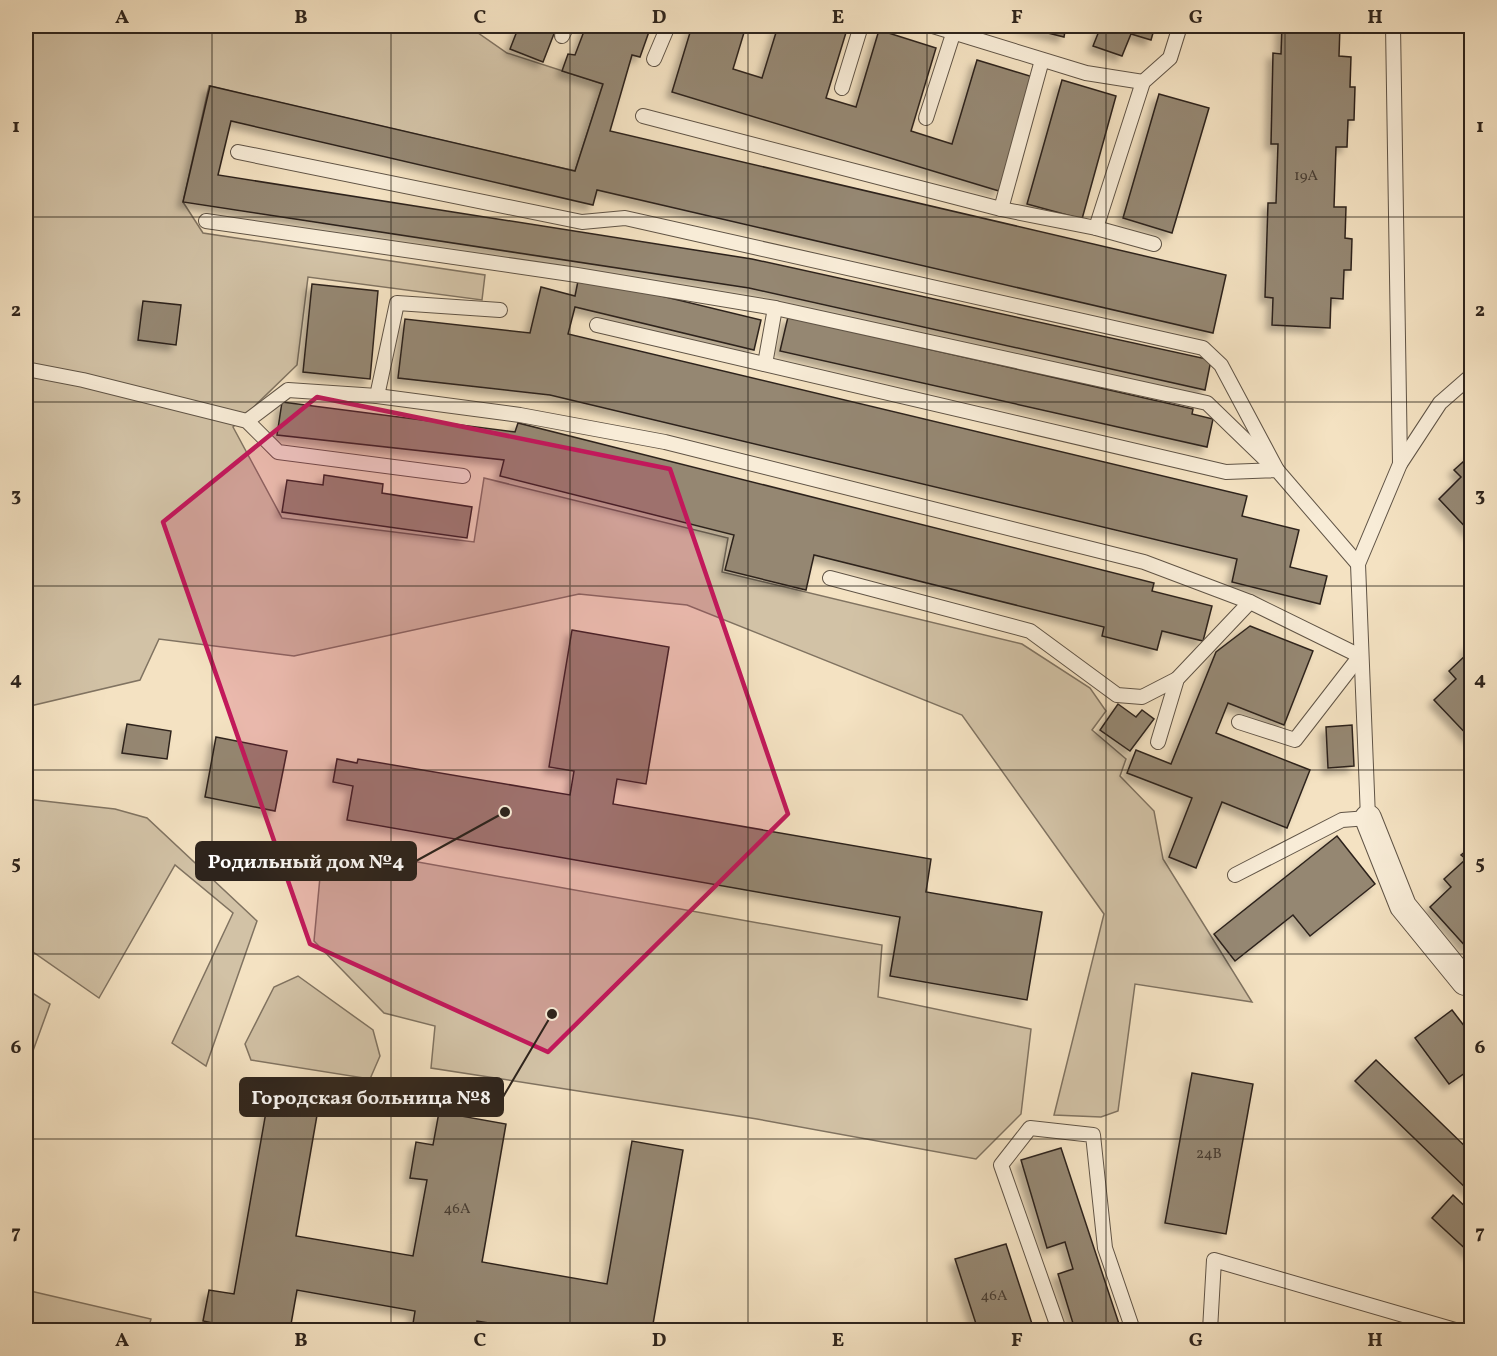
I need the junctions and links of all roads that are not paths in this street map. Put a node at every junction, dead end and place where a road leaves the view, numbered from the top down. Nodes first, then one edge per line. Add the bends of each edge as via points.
1 (668, 26) edge
2 (861, 26) edge
3 (1180, 26) edge
4 (1393, 26) edge
5 (942, 28) edge
6 (654, 59) dead end
7 (1042, 60) junction
8 (1143, 82) junction
9 (842, 88) dead end
10 (643, 116) dead end
11 (926, 118) dead end
12 (238, 152) dead end
13 (1001, 209) junction
14 (206, 221) dead end
15 (1096, 228) junction
16 (1154, 244) dead end
17 (775, 308) junction
18 (500, 310) dead end
19 (597, 325) dead end
20 (765, 364) junction
21 (26, 369) edge
22 (1472, 375) edge
23 (377, 396) junction
24 (247, 421) junction
25 (1400, 464) junction
26 (1277, 470) junction
27 (462, 476) dead end
28 (1358, 564) junction
29 (830, 578) dead end
30 (1250, 602) junction
31 (1360, 656) junction
32 (1177, 679) junction
33 (1239, 722) dead end
34 (1158, 742) dead end
35 (1368, 818) junction
36 (1235, 875) dead end
37 (1472, 982) edge
38 (1059, 1330) edge
39 (1133, 1330) edge
40 (1210, 1330) edge
41 (1455, 1330) edge

1 - 6 lane
2 - 9 lane
3 - 8 lane via 1170,58
4 - 25 lane
5 - 7 lane
5 - 11 lane
7 - 8 lane via 1086,73
7 - 13 lane
8 - 15 lane
10 - 13 lane
12 - 26 lane via 582,222 625,218 1203,348 1221,365
13 - 15 lane
14 - 17 lane
15 - 16 lane
17 - 20 lane
17 - 26 lane via 1207,403
18 - 23 lane via 397,303
19 - 20 lane
20 - 26 lane via 1226,472
21 - 24 lane
22 - 25 lane via 1440,404
23 - 24 lane via 288,390
23 - 30 lane via 520,414 665,442 1144,562
24 - 27 lane via 278,452
25 - 28 lane
26 - 28 lane
28 - 31 lane
29 - 32 lane via 1030,631 1117,695 1142,697
30 - 31 lane
30 - 32 lane
31 - 33 lane via 1295,740
31 - 35 lane
32 - 34 lane
35 - 36 lane via 1342,820
35 - 37 street via 1403,906 1465,982
38 - 39 lane via 1001,1166 1030,1128 1093,1136 1105,1248
40 - 41 lane via 1214,1260

